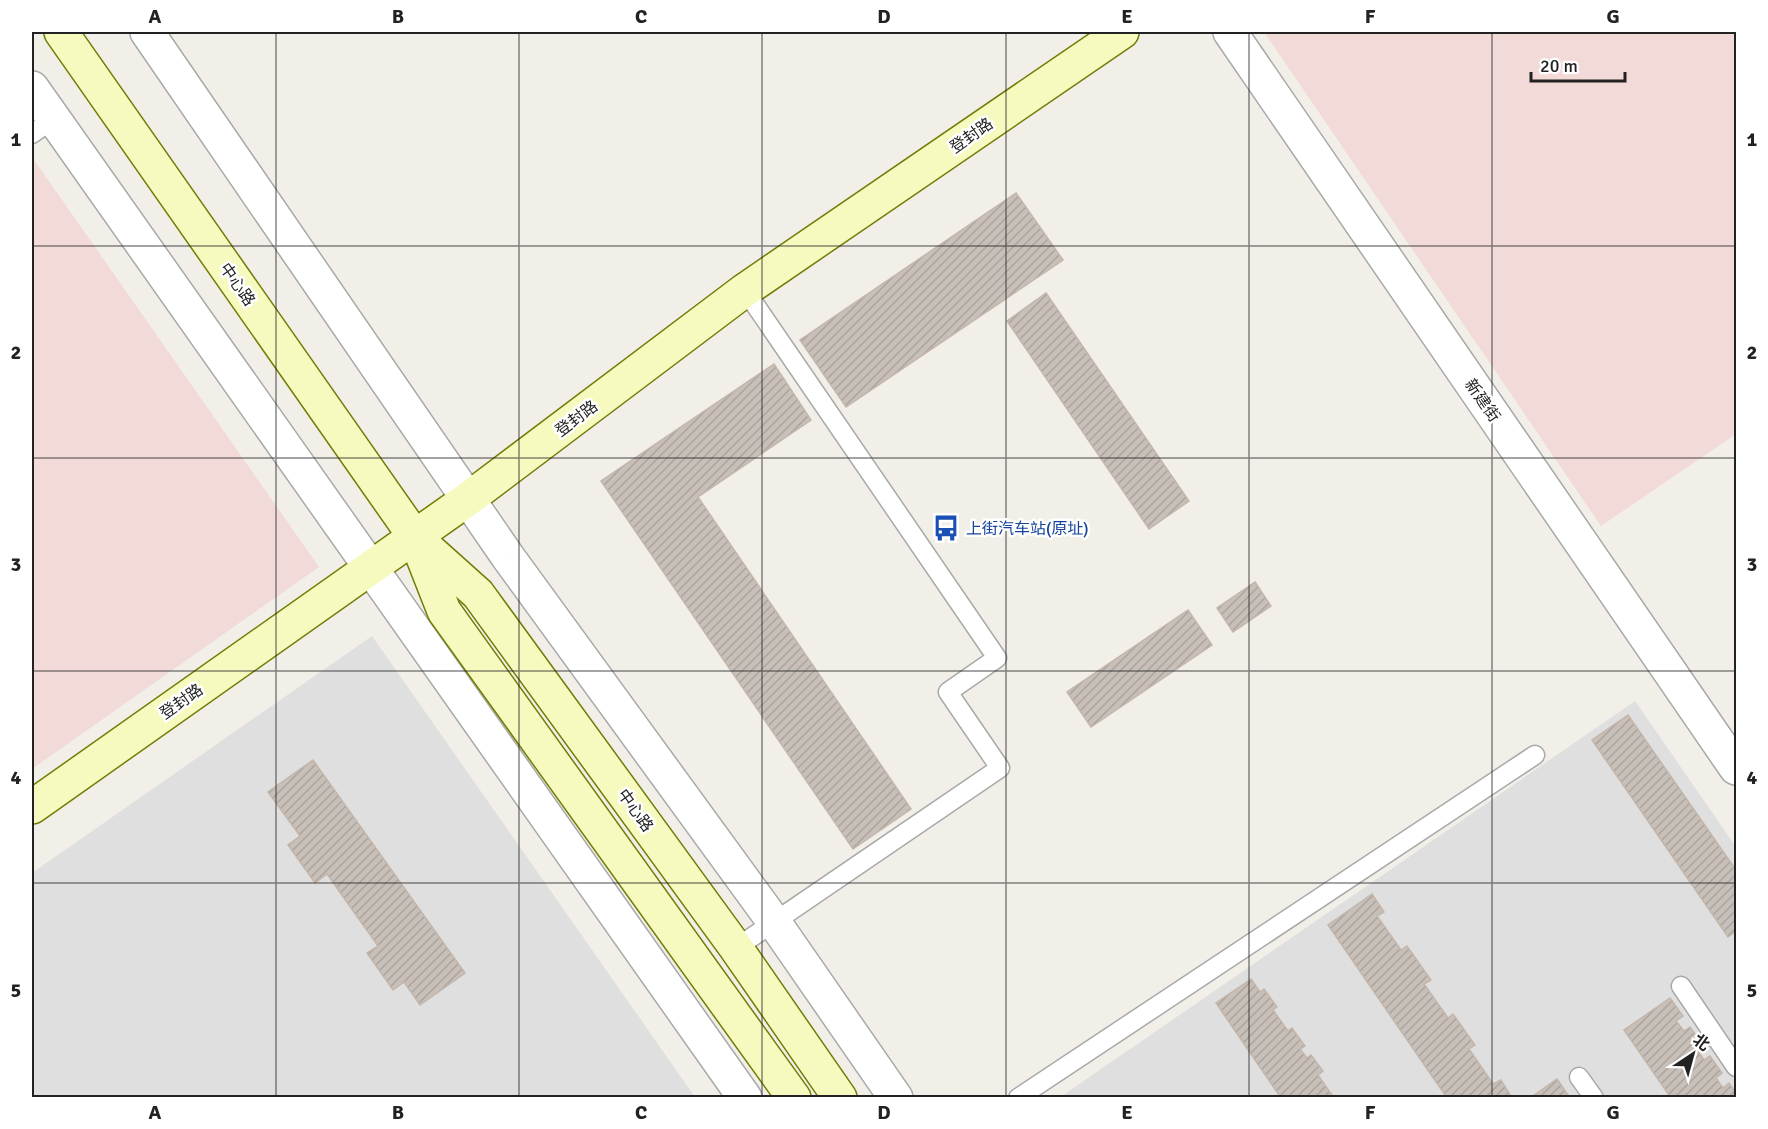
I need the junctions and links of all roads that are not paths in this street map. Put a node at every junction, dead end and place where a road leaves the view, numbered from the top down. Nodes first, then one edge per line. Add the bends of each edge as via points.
1 (61, 32) edge
2 (147, 32) edge
3 (1122, 32) edge
4 (1230, 32) edge
5 (32, 88) edge
6 (42, 127) edge
7 (745, 290) junction
8 (468, 499) junction
9 (415, 537) junction
10 (370, 568) junction
11 (1535, 754) dead end
12 (1737, 768) edge
13 (32, 807) edge
14 (774, 922) junction
15 (736, 948) junction
16 (1681, 986) dead end
17 (1737, 1067) edge
18 (1579, 1077) dead end
19 (745, 1098) edge
20 (794, 1098) edge
21 (840, 1098) edge
22 (896, 1098) edge
23 (1018, 1098) edge
24 (1594, 1098) edge

1 - 9 main road, 中心路
2 - 8 street
3 - 7 main road, 登封路
4 - 12 street, 新建街
5 - 6 street
6 - 10 street
7 - 8 main road, 登封路
7 - 14 lane via 997,658 948,692 1000,768
8 - 9 main road, 登封路
8 - 14 street
9 - 10 main road, 登封路
9 - 15 main road, 中心路 via 478,594
9 - 20 main road, 中心路 via 444,611
10 - 13 main road, 登封路
10 - 19 street
11 - 23 lane
14 - 15 lane
14 - 22 street
15 - 21 main road, 中心路
16 - 17 lane
18 - 24 lane

